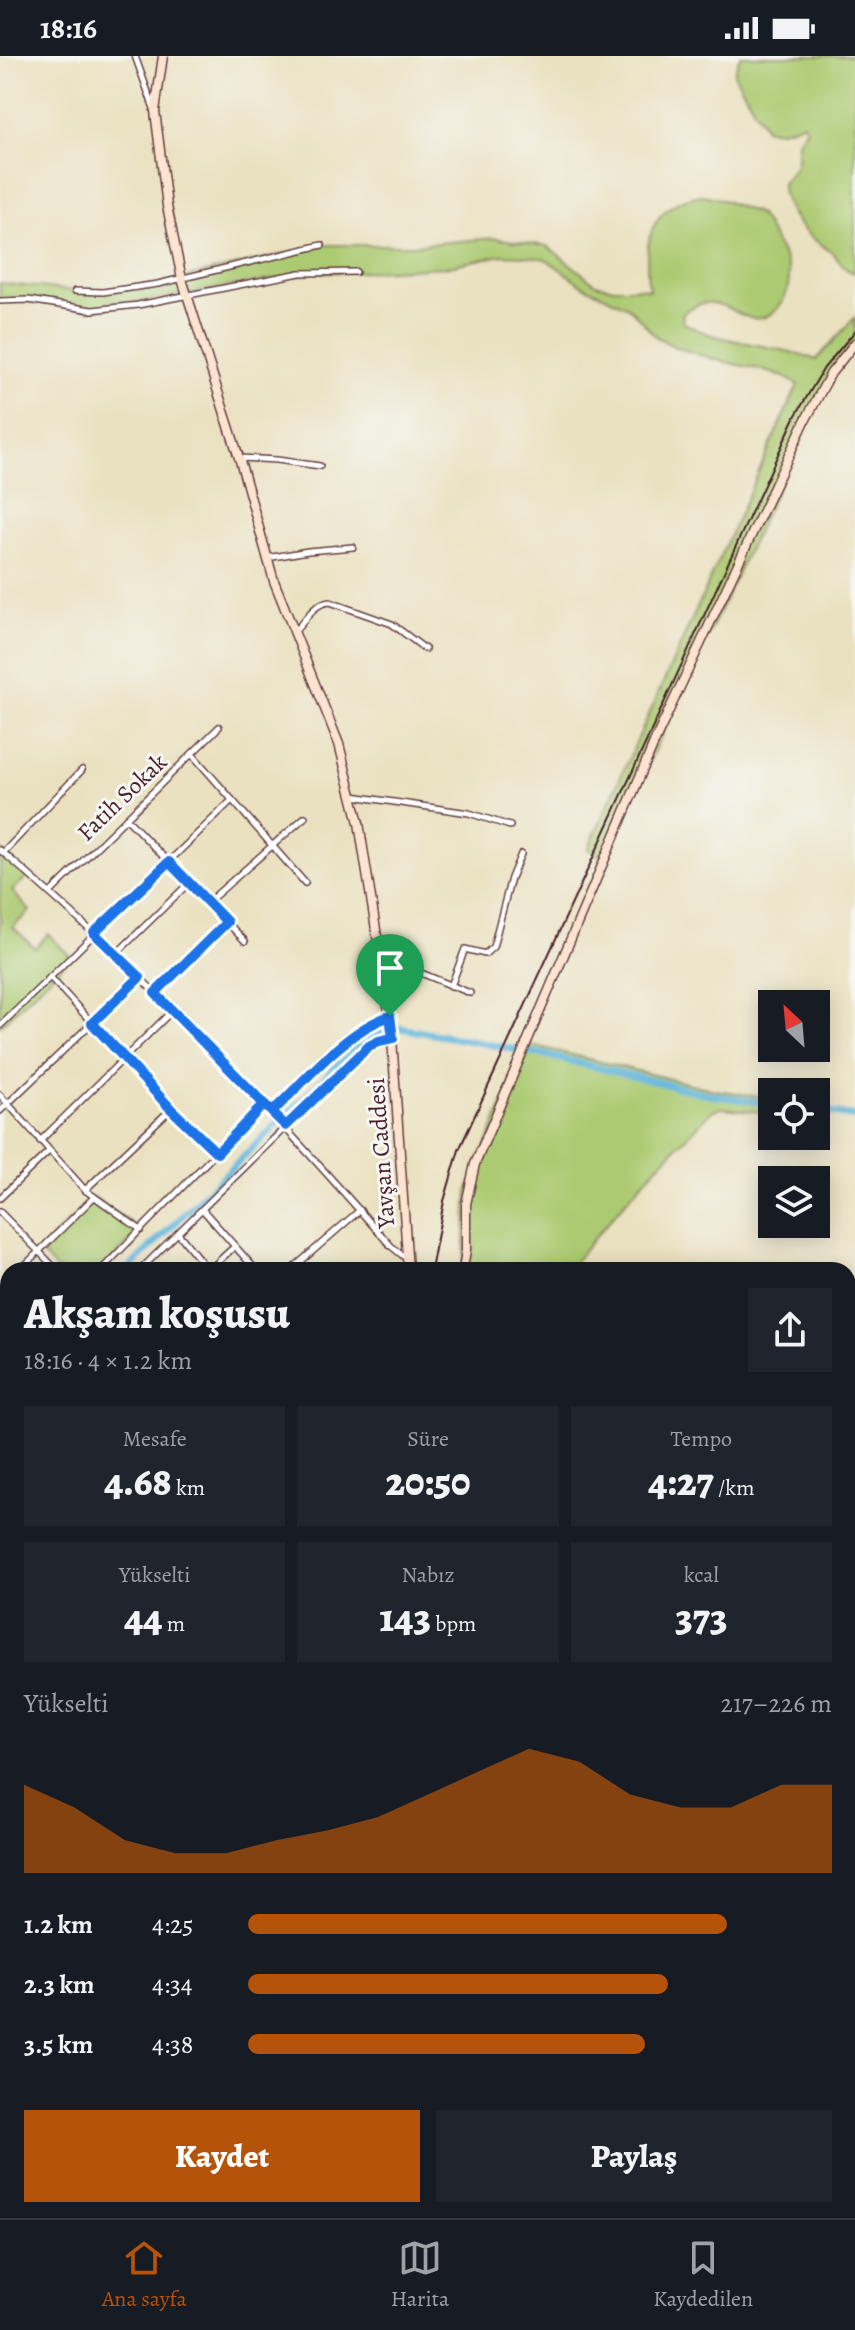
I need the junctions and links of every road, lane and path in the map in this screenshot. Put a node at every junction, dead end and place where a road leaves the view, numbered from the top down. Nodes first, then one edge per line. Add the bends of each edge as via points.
1 (135, 56) edge
2 (163, 56) edge
3 (155, 111) junction
4 (322, 245) dead end
5 (356, 272) dead end
6 (182, 279) junction
7 (75, 291) dead end
8 (187, 296) junction
9 (0, 301) edge
10 (855, 343) edge
11 (239, 458) junction
12 (320, 466) dead end
13 (353, 547) dead end
14 (267, 558) junction
15 (295, 631) junction
16 (425, 649) dead end
17 (219, 727) dead end
18 (192, 754) junction
19 (82, 770) dead end
20 (353, 796) junction
21 (232, 800) junction
22 (305, 817) dead end
23 (126, 818) junction
24 (510, 826) dead end
25 (272, 845) junction
26 (2, 851) edge
27 (521, 854) dead end
28 (169, 862) junction
29 (189, 883) junction
30 (305, 883) dead end
31 (50, 893) junction
32 (208, 902) junction
33 (227, 922) junction
34 (94, 933) junction
35 (245, 941) dead end
36 (116, 954) junction
37 (383, 971) junction
38 (50, 977) junction
39 (140, 977) junction
40 (451, 986) junction
41 (155, 993) junction
42 (470, 993) dead end
43 (172, 1011) junction
44 (92, 1023) junction
45 (0, 1026) edge
46 (392, 1028) junction
47 (124, 1058) junction
48 (0, 1095) edge
49 (8, 1104) junction
50 (264, 1104) junction
51 (171, 1109) junction
52 (0, 1111) edge
53 (274, 1115) junction
54 (284, 1125) junction
55 (40, 1141) junction
56 (49, 1151) junction
57 (217, 1153) junction
58 (85, 1190) junction
59 (94, 1197) junction
60 (0, 1198) edge
61 (202, 1209) junction
62 (360, 1210) junction
63 (0, 1212) edge
64 (141, 1230) junction
65 (178, 1233) junction
66 (235, 1246) junction
67 (38, 1251) junction
68 (28, 1262) edge
69 (49, 1262) edge
70 (109, 1262) edge
71 (148, 1262) edge
72 (202, 1262) edge
73 (218, 1262) edge
74 (249, 1262) edge
75 (300, 1262) edge
76 (405, 1262) edge
77 (408, 1262) edge
78 (464, 1262) edge

1 - 3 street
2 - 3 street, Yavşan Caddesi
3 - 6 street, Yavşan Caddesi
4 - 6 street
5 - 8 street via 300,273
6 - 7 street via 103,292
6 - 8 street, Yavşan Caddesi
8 - 9 street via 92,310
8 - 11 street, Yavşan Caddesi
10 - 78 street via 831,373 805,421 582,908 470,1179
11 - 12 street
11 - 14 street, Yavşan Caddesi
13 - 14 street
14 - 15 street, Yavşan Caddesi
15 - 16 street via 315,607 330,602 392,624
15 - 20 street, Yavşan Caddesi via 339,744
17 - 18 street, Fatih Sokak
18 - 21 street
18 - 23 street, Fatih Sokak
19 - 26 street
20 - 24 street via 469,813
20 - 37 street, Yavşan Caddesi
21 - 25 street
21 - 28 street
22 - 25 street
23 - 28 street
23 - 31 street, Fatih Sokak
25 - 30 street
25 - 32 street
26 - 31 street
27 - 40 street via 493,947 485,954 465,949
28 - 29 street
28 - 34 street
29 - 32 street
29 - 36 street
31 - 34 street
32 - 33 street
33 - 35 street
33 - 41 street
34 - 36 street
34 - 38 street
36 - 39 street
37 - 40 street via 421,973
37 - 46 street, Yavşan Caddesi
38 - 44 street
38 - 45 street
39 - 41 street
39 - 44 street
40 - 42 street
41 - 43 street
43 - 47 street
43 - 50 street
44 - 47 street
44 - 49 street
46 - 53 street via 370,1025 344,1043
46 - 54 street
46 - 77 street, Yavşan Caddesi
47 - 51 street
47 - 55 street
48 - 49 street
49 - 52 street
49 - 55 street
50 - 53 street
50 - 57 street
51 - 57 street
51 - 58 street
53 - 54 street
54 - 61 street
54 - 62 street
55 - 56 street
56 - 58 street
56 - 60 street
57 - 64 street
58 - 59 street
59 - 64 street
59 - 67 street
61 - 65 street
61 - 66 street
62 - 75 street
62 - 76 street
63 - 67 street
64 - 70 street
65 - 71 street
65 - 72 street
66 - 73 street
66 - 74 street
67 - 68 street
67 - 69 street

